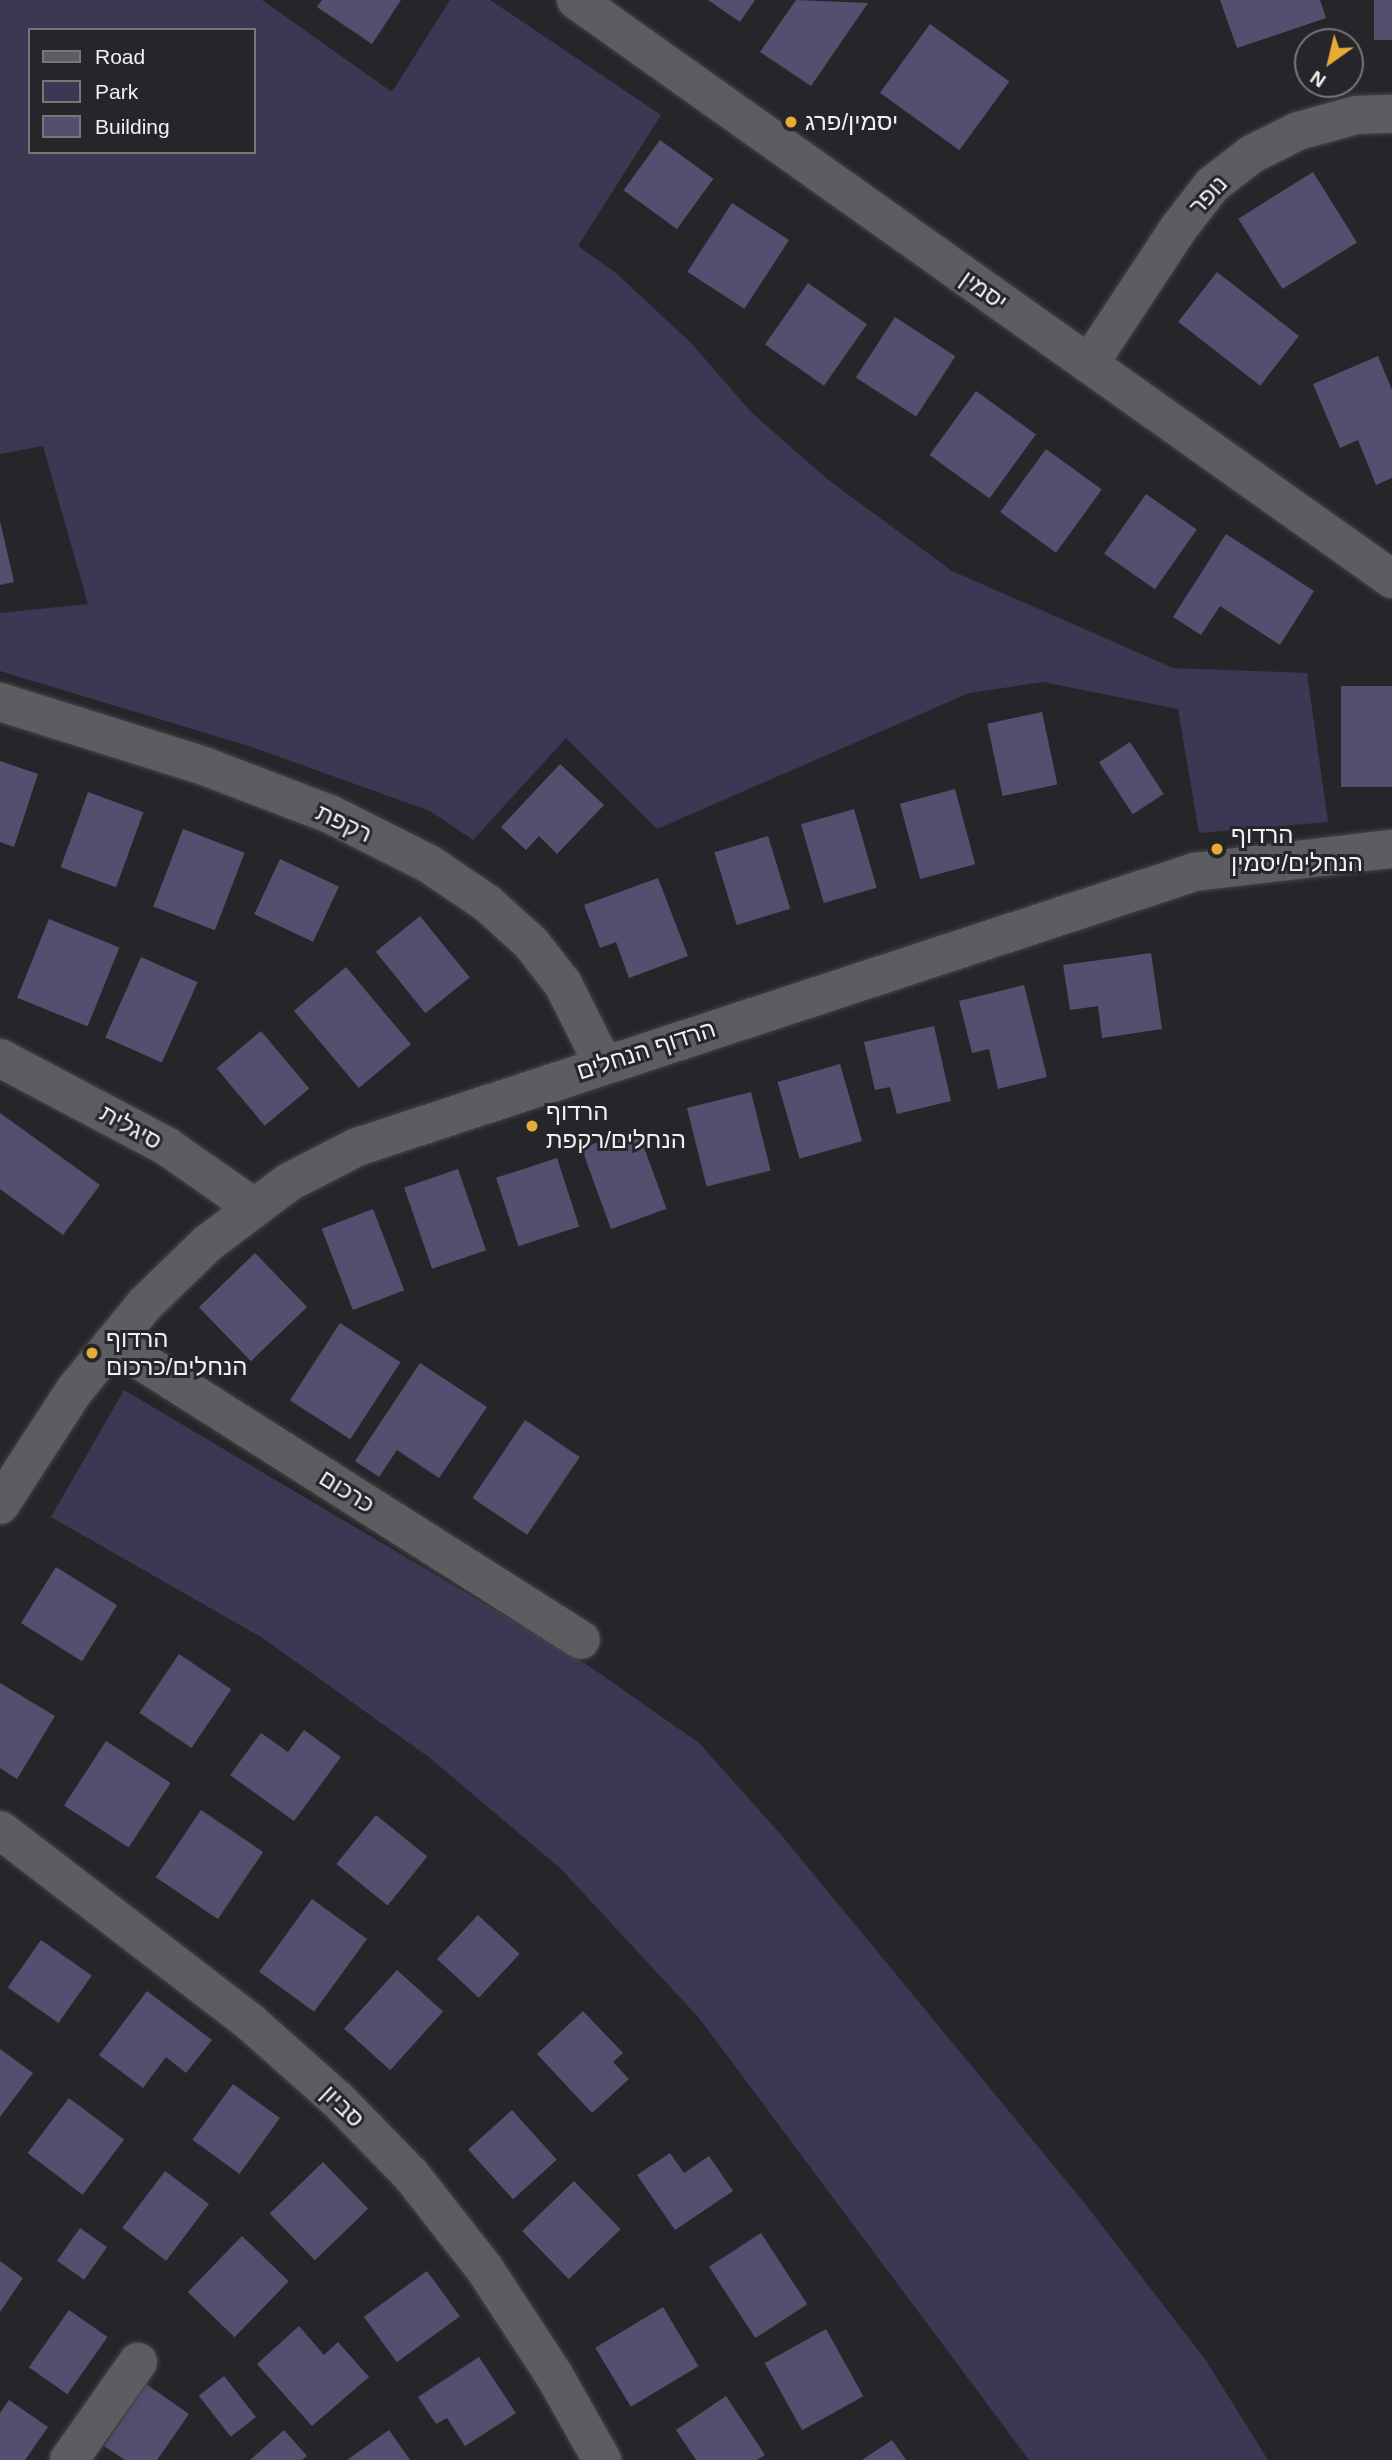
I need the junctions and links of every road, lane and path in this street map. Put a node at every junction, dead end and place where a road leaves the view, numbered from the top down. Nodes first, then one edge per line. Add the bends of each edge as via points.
1 (576, 0) edge
2 (1392, 114) edge
3 (1089, 364) junction
4 (1392, 579) edge
5 (0, 702) edge
6 (1392, 849) edge
7 (0, 1058) edge
8 (603, 1064) junction
9 (255, 1208) junction
10 (113, 1343) junction
11 (0, 1505) edge
12 (581, 1640) dead end
13 (0, 1830) edge
14 (138, 2362) dead end
15 (69, 2460) edge
16 (602, 2460) edge

1 - 3 street, יסמין
2 - 3 street, נופר via 1356,115 1298,131 1252,154 1212,185 1171,238
3 - 4 street, יסמין
5 - 8 street, רקפת via 217,771 330,814 429,864 488,904 531,943 563,984
6 - 8 street, הרדוף הנחלים via 1195,872
7 - 9 street, סיגלית via 166,1146
8 - 9 street, הרדוף הנחלים via 357,1147 289,1182
9 - 10 street, הרדוף הנחלים via 208,1243 145,1304
10 - 11 street, הרדוף הנחלים via 74,1391
10 - 12 street, כרכום
13 - 16 street, סביון via 250,2022 347,2109 411,2175 484,2268 554,2375
14 - 15 street

